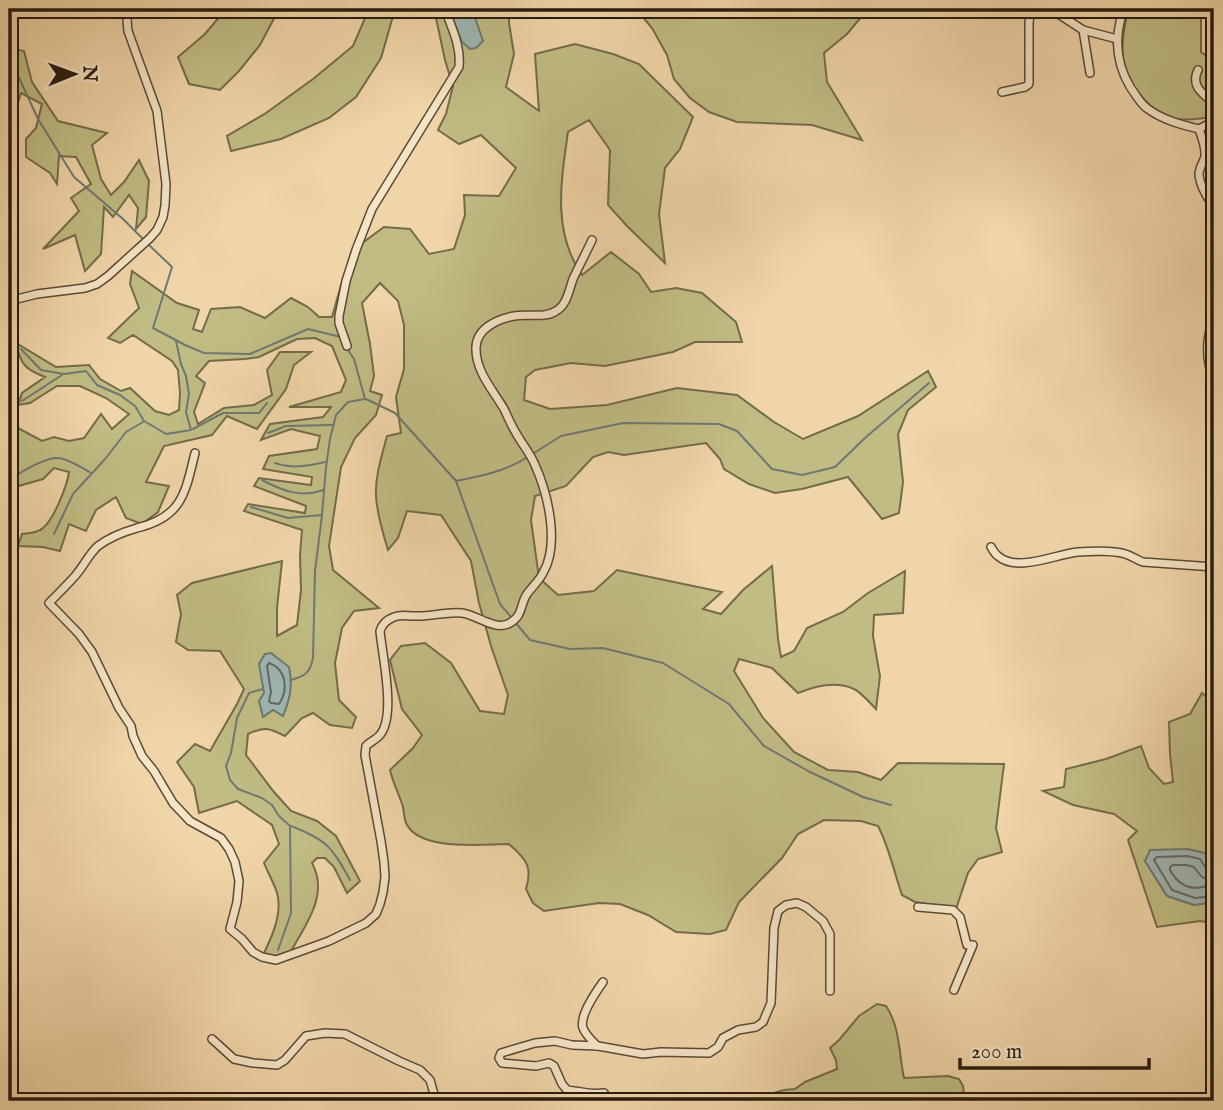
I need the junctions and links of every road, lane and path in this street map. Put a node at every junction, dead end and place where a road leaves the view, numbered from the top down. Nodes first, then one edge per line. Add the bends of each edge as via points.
1 (129, 9) edge
2 (445, 9) edge
3 (1037, 9) edge
4 (1044, 9) edge
5 (1123, 11) edge
6 (1079, 14) dead end
7 (1083, 30) junction
8 (1117, 39) junction
9 (1198, 70) dead end
10 (1090, 74) dead end
11 (1002, 92) dead end
12 (1214, 103) edge
13 (1214, 121) edge
14 (1199, 129) junction
15 (1214, 208) edge
16 (592, 240) dead end
17 (9, 301) edge
18 (1214, 319) edge
19 (347, 346) dead end
20 (1214, 379) edge
21 (195, 453) dead end
22 (991, 548) dead end
23 (1214, 567) edge
24 (918, 907) dead end
25 (603, 982) dead end
26 (954, 990) dead end
27 (830, 991) dead end
28 (212, 1039) dead end
29 (597, 1046) junction
30 (436, 1101) edge
31 (610, 1101) edge
32 (679, 1101) edge
33 (695, 1101) edge

1 - 17 street via 128,31 158,111 165,205 160,224 138,250 97,284
2 - 19 street via 458,41 458,67 368,219 341,302 339,323
3 - 11 street via 1030,14 1029,23 1029,84
4 - 7 street
5 - 6 street
5 - 8 street
7 - 8 street
7 - 10 street
8 - 14 street via 1123,74 1145,107 1160,117
9 - 12 street via 1197,88
13 - 14 street
14 - 15 street via 1205,157 1199,176
16 - 21 street via 557,311 501,320 479,336 476,347 485,380 528,450 547,502 551,533 545,570 526,594 517,618 505,626 461,613 403,615 382,625 388,709 381,735 366,746 365,755 382,841 383,892 376,914 366,923 276,960 253,952 230,929 239,881 229,849 173,803 142,756 92,652 49,603 96,548 116,535 167,517 176,508
18 - 20 street via 1208,364
22 - 23 street via 1008,562 1108,552 1143,562
24 - 26 street via 953,910 960,917 967,945 973,945
25 - 29 street via 583,1022
27 - 29 street via 830,934 806,907 786,905 778,911 774,928 771,1003 763,1022 723,1038 709,1053 643,1054
28 - 30 street via 234,1059 277,1065 306,1036 345,1034 420,1070 430,1080
29 - 31 street via 535,1043 500,1053 499,1058 510,1064 548,1063 567,1090 604,1093
32 - 33 street via 689,1097

